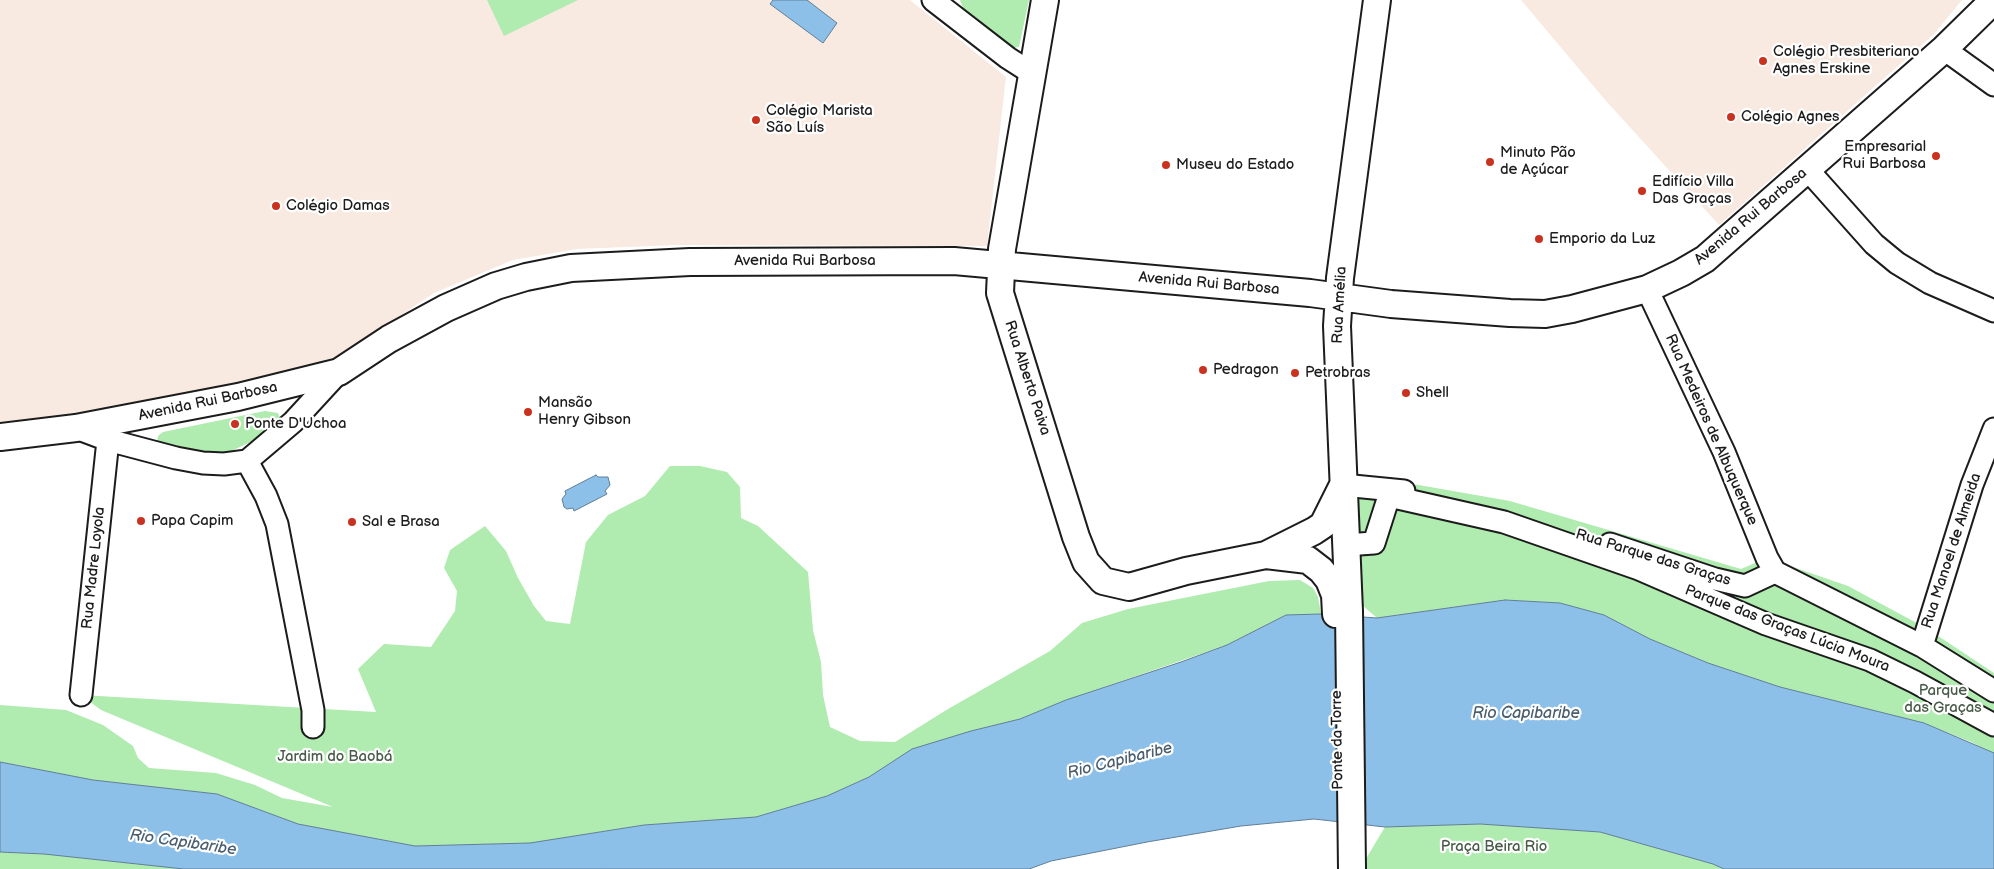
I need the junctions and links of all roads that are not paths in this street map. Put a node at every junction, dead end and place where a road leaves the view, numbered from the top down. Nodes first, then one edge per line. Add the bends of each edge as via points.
1 (935, 0) edge
2 (1045, 0) edge
3 (1377, 0) edge
4 (1994, 0) edge
5 (1944, 50) junction
6 (1033, 74) junction
7 (1994, 85) edge
8 (1807, 169) junction
9 (1000, 267) junction
10 (1647, 289) junction
11 (1338, 297) junction
12 (1994, 311) edge
13 (340, 372) junction
14 (76, 428) junction
15 (1994, 429) edge
16 (0, 437) edge
17 (108, 440) junction
18 (247, 461) junction
19 (1343, 485) junction
20 (1345, 545) junction
21 (1266, 555) junction
22 (1775, 572) junction
23 (1343, 611) junction
24 (1922, 646) junction
25 (1994, 691) edge
26 (81, 695) dead end
27 (1994, 725) edge
28 (313, 727) dead end
29 (1340, 869) edge
30 (1352, 869) edge

1 - 6 street
2 - 6 main road, Rua Alberto Paiva
3 - 11 main road, Rua Amélia
4 - 5 main road, Avenida Rui Barbosa
5 - 7 street
5 - 8 main road, Avenida Rui Barbosa
6 - 9 main road, Rua Alberto Paiva
8 - 10 main road, Avenida Rui Barbosa via 1704,259
8 - 12 street via 1874,244 1898,263 1930,283
9 - 11 main road, Avenida Rui Barbosa
9 - 13 main road, Avenida Rui Barbosa via 954,261 851,260 690,262 571,268 496,286 446,308 389,339
9 - 21 main road, Rua Alberto Paiva via 1000,293 1076,537 1086,562 1103,581 1129,587 1186,571
10 - 11 main road, Avenida Rui Barbosa via 1544,314 1390,304
10 - 22 street, Rua Medeiros de Albuquerque via 1724,452
11 - 19 main road, Rua Amélia
13 - 14 main road, Avenida Rui Barbosa via 238,397
13 - 18 street, Avenida Rui Barbosa via 293,422
14 - 16 main road, Avenida Rui Barbosa
14 - 17 street, Avenida Rui Barbosa
15 - 24 street, Rua Manoel de Almeida via 1960,521
17 - 18 street, Avenida Rui Barbosa via 203,464
17 - 26 street, Rua Madre Loyola
18 - 28 street via 277,524 314,710
19 - 20 main road, Rua Amélia
19 - 21 main road, Rua Alberto Paiva via 1323,524 1314,532
19 - 22 street, Rua Parque das Graças via 1443,498 1508,513 1745,586
20 - 23 main road, Rua Amélia
20 - 27 street, Parque das Graças Lúcia Moura via 1374,543 1389,496 1504,522 1639,569 1766,624 1870,660
21 - 23 main road, Rua Alberto Paiva via 1308,560 1329,580
22 - 24 street
23 - 29 main road, Ponte da Torre
23 - 30 main road, Ponte da Torre
24 - 25 street

